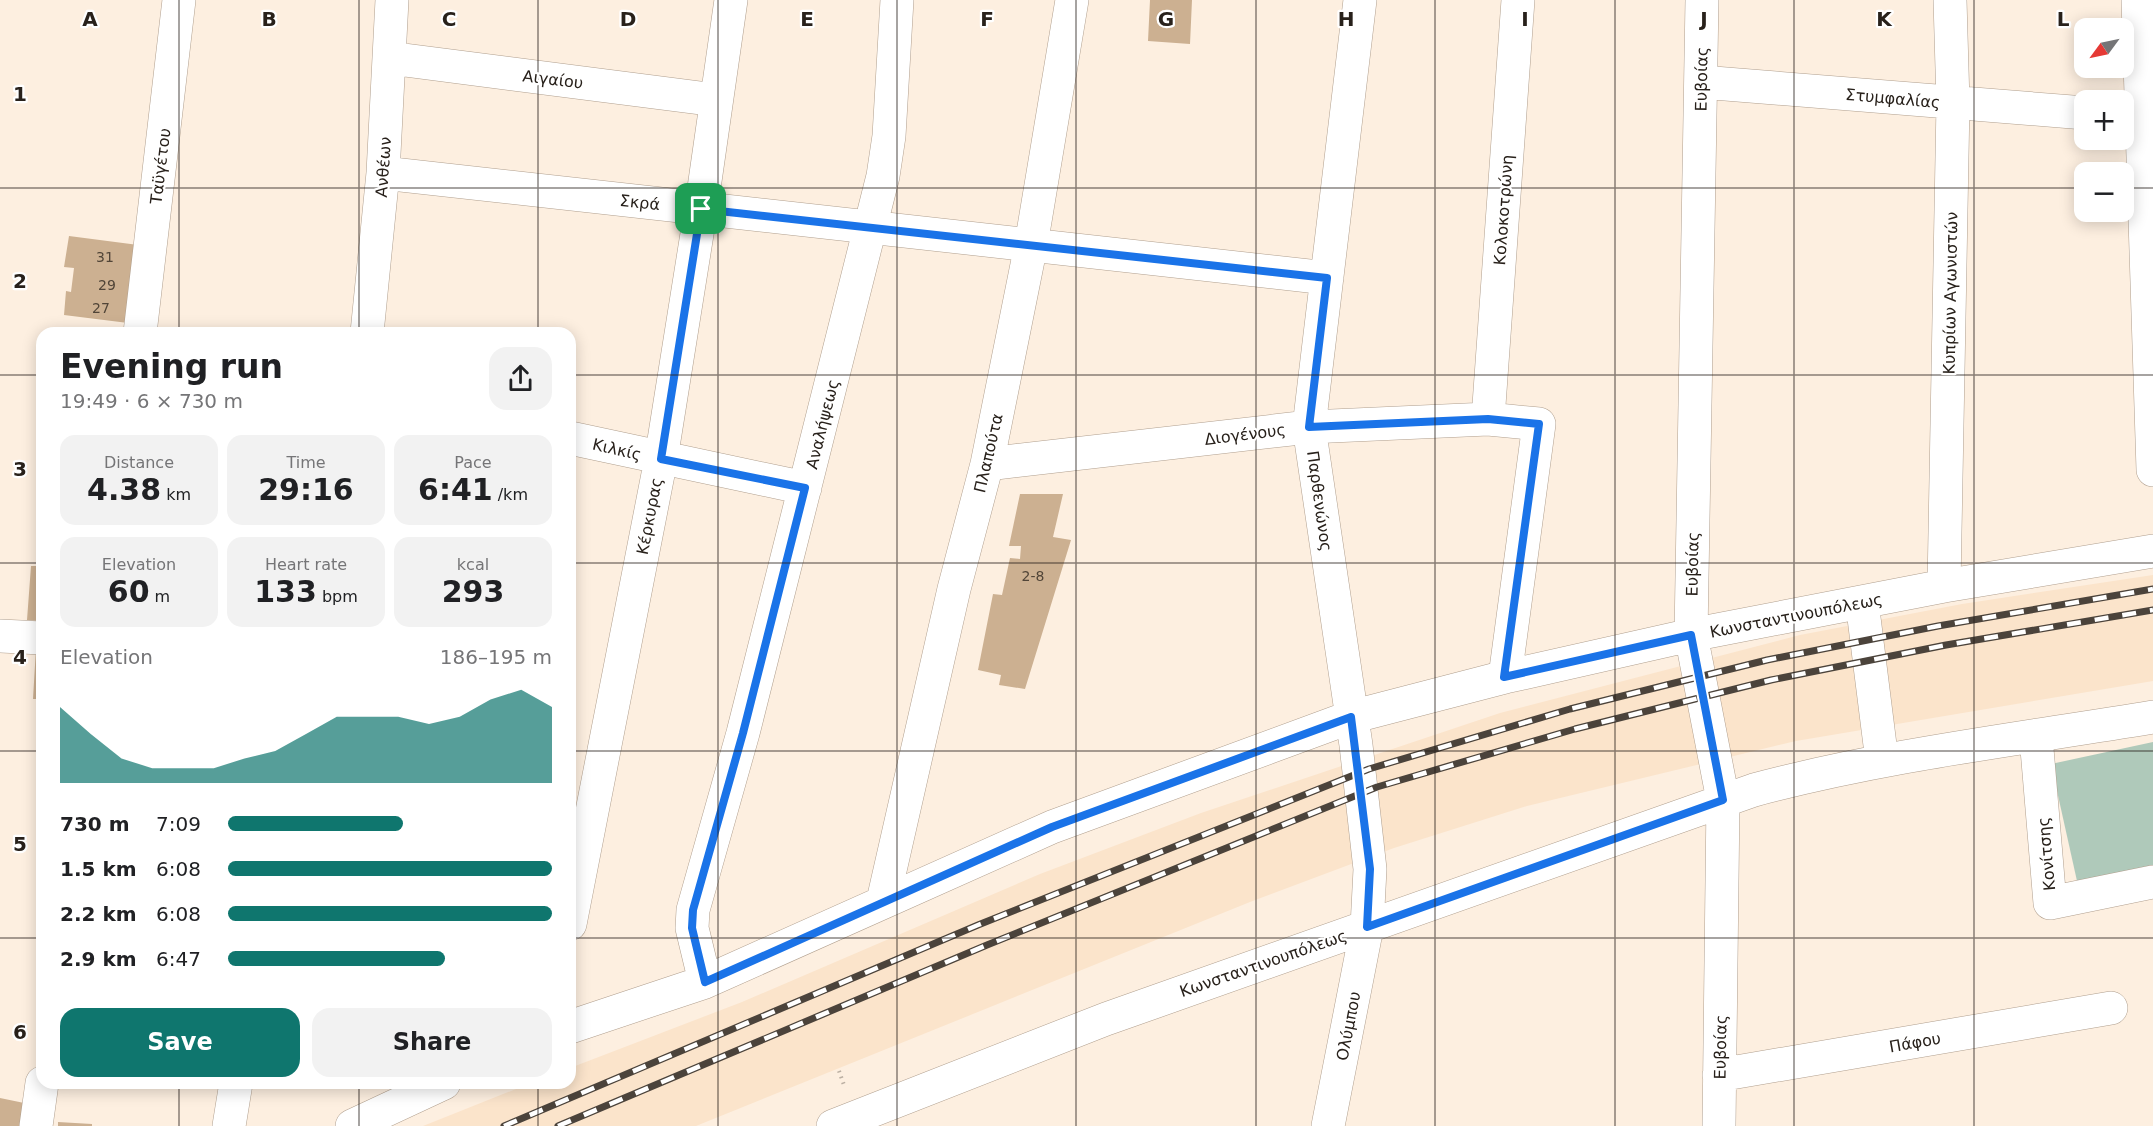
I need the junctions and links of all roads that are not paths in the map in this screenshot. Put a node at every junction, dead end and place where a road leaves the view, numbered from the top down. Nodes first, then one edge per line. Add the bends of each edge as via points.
1 (179, 0) edge
2 (392, 0) edge
3 (731, 0) edge
4 (897, 0) edge
5 (1072, 0) edge
6 (1360, 0) edge
7 (1518, 0) edge
8 (1702, 0) edge
9 (1950, 0) edge
10 (2139, 0) edge
11 (389, 58) junction
12 (1701, 82) junction
13 (716, 100) junction
14 (1953, 103) junction
15 (2074, 112) edge
16 (2140, 118) edge
17 (383, 173) junction
18 (701, 209) junction
19 (872, 228) junction
20 (1031, 245) junction
21 (1327, 278) junction
22 (141, 327) edge
23 (368, 327) edge
24 (1488, 419) junction
25 (1309, 427) junction
26 (576, 439) edge
27 (661, 459) junction
28 (987, 464) junction
29 (2153, 470) edge
30 (805, 488) junction
31 (2153, 551) edge
32 (1944, 586) junction
33 (1862, 602) junction
34 (1691, 635) junction
35 (0, 636) edge
36 (36, 638) edge
37 (1504, 677) junction
38 (1351, 717) junction
39 (2153, 717) edge
40 (2036, 737) junction
41 (1882, 761) junction
42 (1723, 800) junction
43 (576, 865) edge
44 (2153, 882) edge
45 (883, 901) junction
46 (1367, 927) junction
47 (705, 982) junction
48 (2111, 1008) dead end
49 (576, 1025) edge
50 (1719, 1075) junction
51 (41, 1089) edge
52 (235, 1089) edge
53 (431, 1089) edge
54 (36, 1126) edge
55 (229, 1126) edge
56 (352, 1126) edge
57 (833, 1126) edge
58 (1328, 1126) edge
59 (1719, 1126) edge

1 - 22 street, Ταϋγέτου
2 - 11 street, Ανθέων
3 - 13 street, Κέρκυρας
4 - 19 street, Αναλήψεως via 888,145
5 - 20 street, Πλαπούτα
6 - 21 street, Παρθενώνος
7 - 24 street, Κολοκοτρώνη
8 - 12 street, Ευβοίας
9 - 14 street, Κυπρίων Αγωνιστών
10 - 16 street
11 - 13 street, Αιγαίου
11 - 17 street, Ανθέων
12 - 14 street, Στυμφαλίας
12 - 34 street, Ευβοίας
13 - 18 street, Κέρκυρας
14 - 15 street, Στυμφαλίας
14 - 32 street, Κυπρίων Αγωνιστών
16 - 29 street
17 - 18 street, Σκρά
17 - 23 street, Ανθέων
18 - 19 street, Σκρά
18 - 27 street, Κέρκυρας
19 - 20 street, Σκρά
19 - 30 street, Αναλήψεως
20 - 21 street, Σκρά
20 - 28 street, Πλαπούτα
21 - 25 street, Παρθενώνος
24 - 25 street, Διογένους
24 - 37 street, Διογένους via 1539,424
25 - 28 street, Διογένους
25 - 38 street, Παρθενώνος
26 - 27 street, Κιλκίς
27 - 30 street, Κιλκίς
27 - 43 street, Κέρκυρας
28 - 45 street, Πλαπούτα via 954,589
30 - 47 street, Αναλήψεως via 693,910 692,928
31 - 32 street, Κωνσταντινουπόλεως
32 - 33 street, Κωνσταντινουπόλεως
33 - 34 street, Κωνσταντινουπόλεως
33 - 41 street
34 - 37 street, Κωνσταντινουπόλεως
34 - 42 street, Ευβοίας
35 - 36 street
37 - 38 street, Κωνσταντινουπόλεως
38 - 45 street, Κωνσταντινουπόλεως via 1063,823
38 - 46 street, Παρθενώνος via 1370,869
39 - 40 street, Κωνσταντινουπόλεως
40 - 41 street, Κωνσταντινουπόλεως
40 - 44 street, Κονίτσης via 2050,903
41 - 42 street, Κωνσταντινουπόλεως via 1815,773
42 - 46 street, Κωνσταντινουπόλεως
42 - 50 street, Ευβοίας
45 - 47 street, Κωνσταντινουπόλεως
46 - 57 street, Κωνσταντινουπόλεως via 1106,1019
46 - 58 street, Ολύμπου
47 - 49 street, Κωνσταντινουπόλεως
48 - 50 street, Πάφου
50 - 59 street, Ευβοίας
51 - 54 street
52 - 55 street
53 - 56 street

